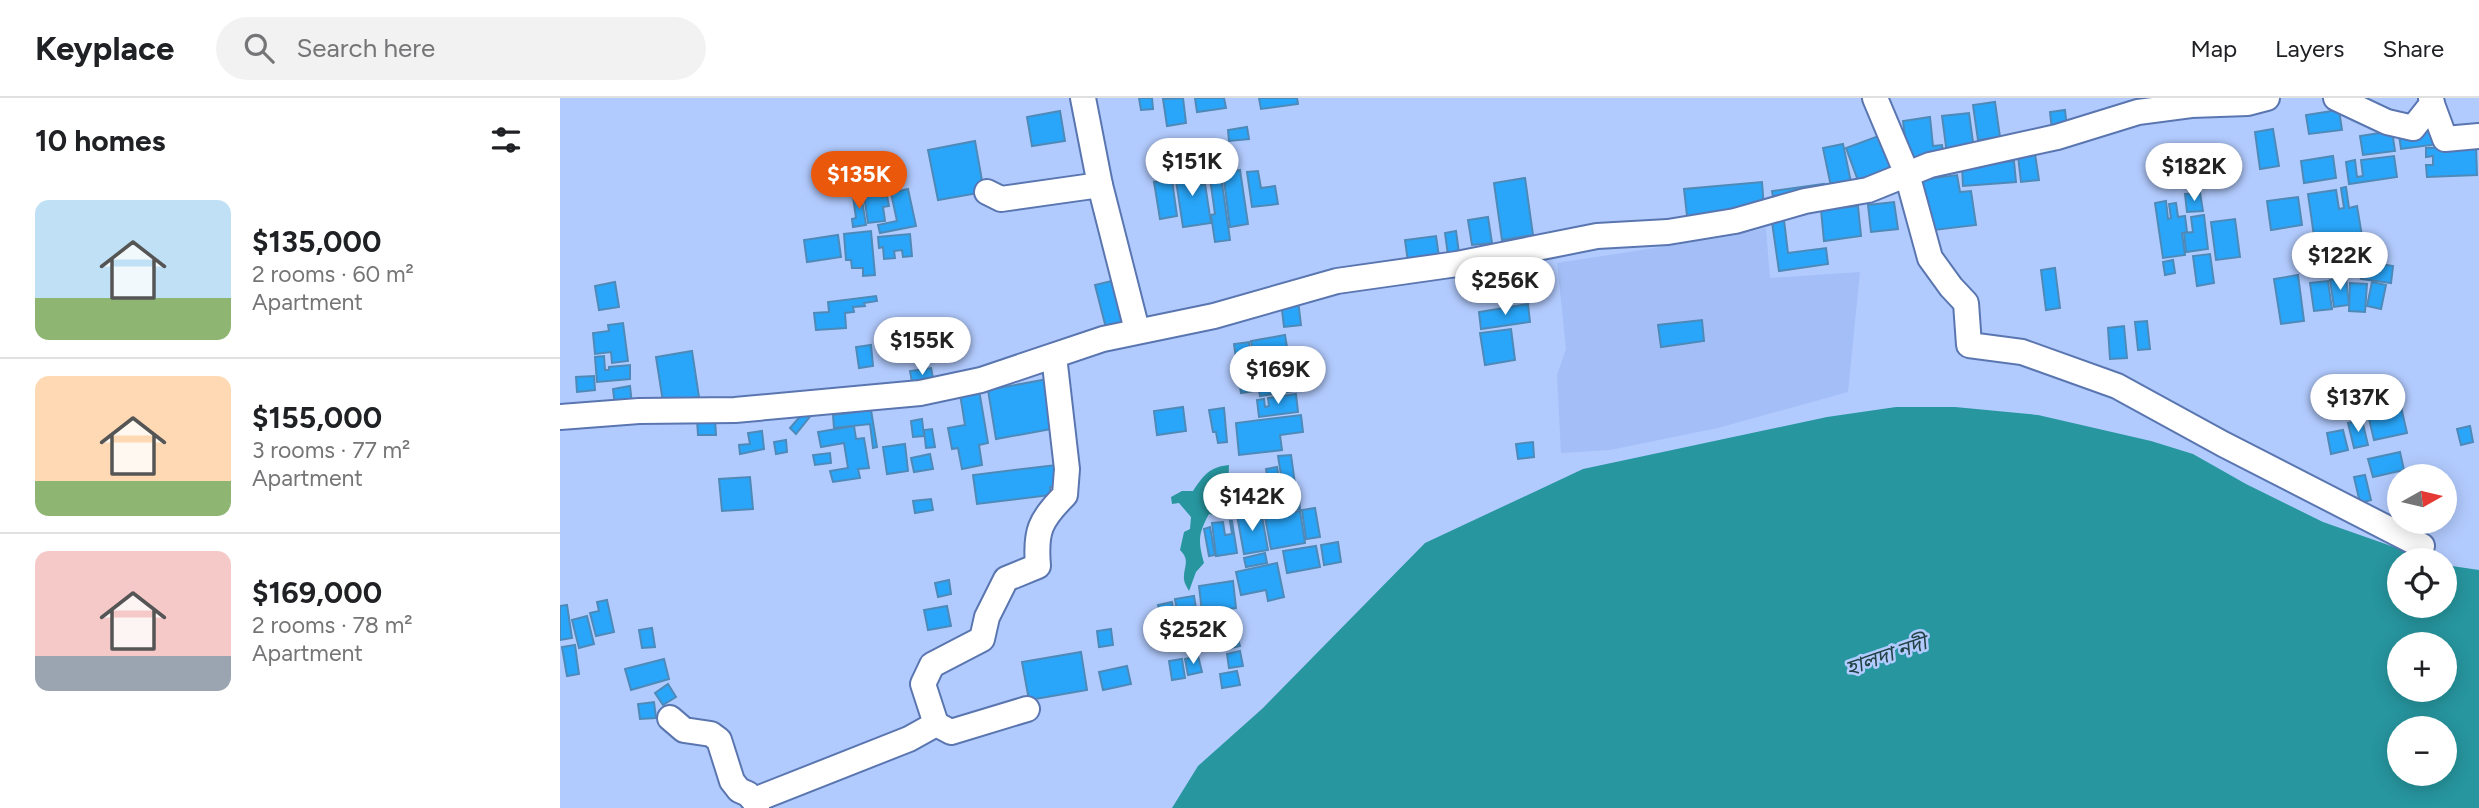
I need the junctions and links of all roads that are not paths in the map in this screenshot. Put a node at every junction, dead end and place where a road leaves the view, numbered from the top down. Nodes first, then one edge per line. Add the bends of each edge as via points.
1 (1083, 98) edge
2 (1875, 98) edge
3 (2267, 98) edge
4 (2336, 98) edge
5 (2432, 101) edge
6 (2168, 103) edge
7 (2479, 136) edge
8 (1907, 174) junction
9 (1100, 185) junction
10 (987, 192) dead end
11 (1137, 330) junction
12 (1054, 356) junction
13 (560, 417) edge
14 (2422, 546) dead end
15 (1027, 709) dead end
16 (670, 718) dead end
17 (936, 724) junction
18 (757, 806) edge

1 - 9 street
2 - 8 street
3 - 6 street via 2248,103
4 - 5 street via 2387,122 2413,128
5 - 7 street via 2445,139
6 - 8 street via 2057,137
8 - 11 street via 1868,190 1805,201 1735,221 1668,232 1597,236 1457,264 1337,281 1214,316
8 - 14 street via 1930,258 1966,303 1969,345 2022,352 2117,386
9 - 10 street via 1001,199
9 - 11 street
11 - 12 street
12 - 13 street via 981,380 920,393 735,410
12 - 17 street via 1067,469 1065,495 1045,515 1036,542 1038,566 1006,579 987,617 982,639 932,665 923,684
15 - 17 street via 951,732
16 - 18 street via 684,730 711,734 719,740 732,780
17 - 18 street via 761,797

